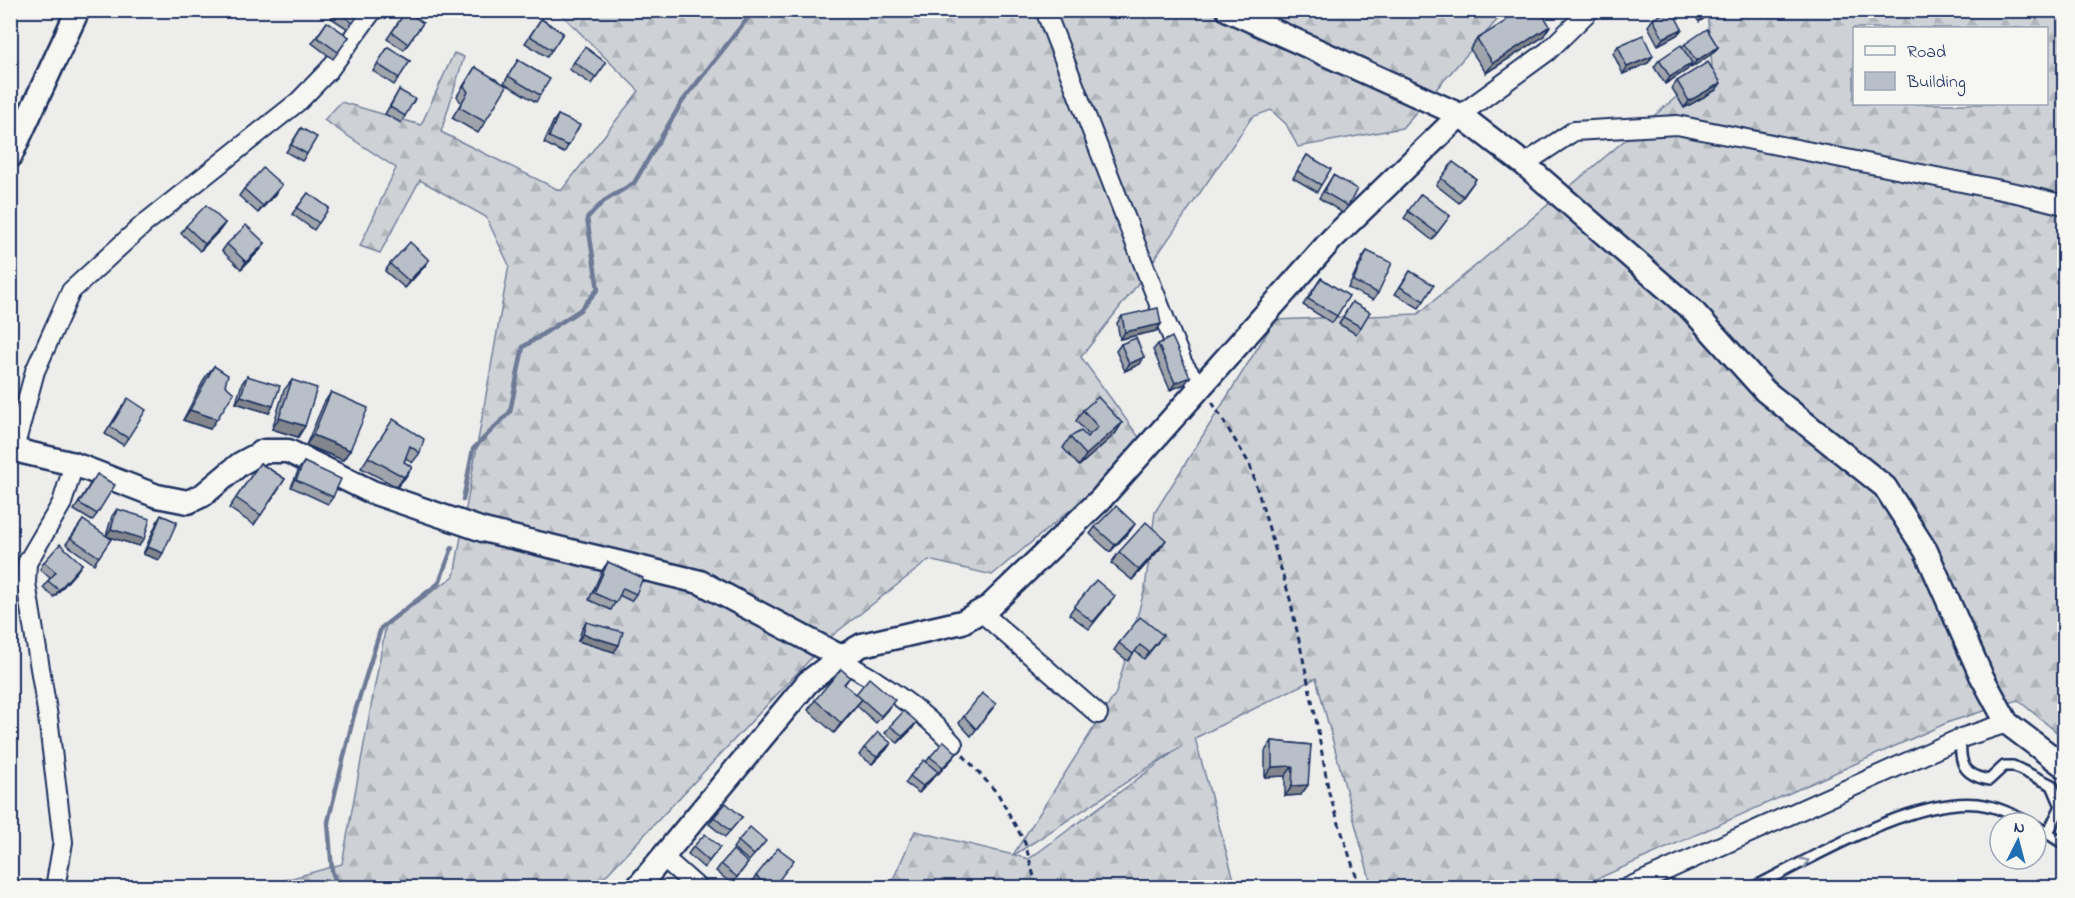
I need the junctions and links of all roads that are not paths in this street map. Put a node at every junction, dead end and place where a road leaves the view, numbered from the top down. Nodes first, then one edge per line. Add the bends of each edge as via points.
1 (78, 10) edge
2 (373, 10) edge
3 (1045, 10) edge
4 (1228, 10) edge
5 (1590, 10) edge
6 (1460, 116) junction
7 (10, 157) edge
8 (1524, 164) junction
9 (2064, 205) edge
10 (1193, 378) road end
11 (12, 449) edge
12 (74, 464) junction
13 (981, 612) junction
14 (842, 657) junction
15 (1098, 714) dead end
16 (2007, 723) junction
17 (1961, 738) junction
18 (953, 744) road end
19 (2064, 766) edge
20 (1998, 811) edge
21 (2048, 833) joint
22 (2064, 844) edge
23 (663, 857) junction
24 (55, 888) edge
25 (637, 888) edge
26 (698, 888) edge
27 (1627, 888) edge
28 (1752, 888) edge

1 - 7 street
2 - 11 street via 329,70 299,100 144,224 71,291 35,371
3 - 10 street via 1167,327
4 - 6 street
5 - 6 street via 1548,51
6 - 8 street
6 - 13 street via 1332,239 1100,500 1027,573
8 - 9 street via 1574,131 1677,124
8 - 16 street via 1694,311 1766,391 1885,487 1926,551
11 - 12 street
12 - 14 street via 157,496 188,502 203,495 240,464 264,452 288,451 372,492 483,530 700,582
12 - 24 street via 62,503 27,563 26,583 63,842
13 - 14 street via 962,622 862,645
13 - 15 street
14 - 18 street via 853,669 932,721
14 - 23 street via 808,682
16 - 17 street
16 - 19 street
17 - 21 lane via 1963,766 1974,777 1989,780 2004,766 2013,766 2052,785 2061,806
17 - 27 street
28 -> 20 lane via 1893,820 1927,808 1980,804
21 - 22 lane
23 - 25 street
23 - 26 street

